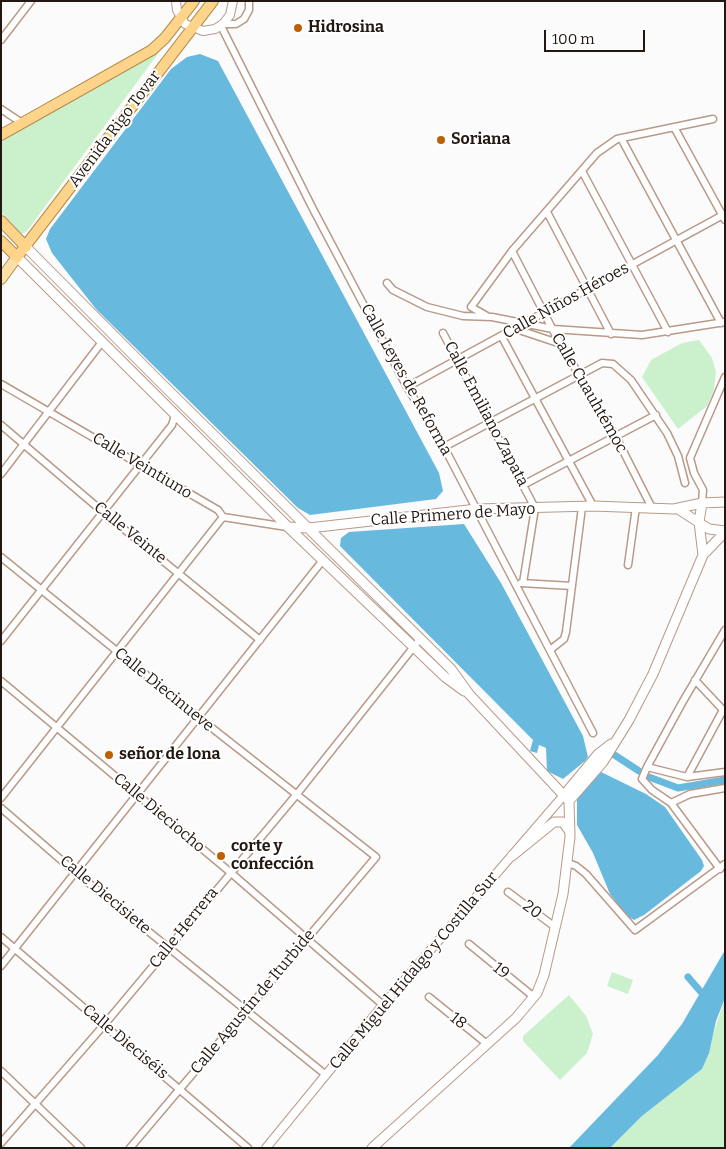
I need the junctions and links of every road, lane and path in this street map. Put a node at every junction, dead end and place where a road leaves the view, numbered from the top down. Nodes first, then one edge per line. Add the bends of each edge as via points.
1 (32, 1) edge
2 (176, 1) edge
3 (194, 1) edge
4 (213, 1) edge
5 (233, 1) edge
6 (249, 1) edge
7 (181, 18) junction
8 (222, 25) junction
9 (191, 28) junction
10 (1, 40) edge
11 (1, 109) edge
12 (713, 120) dead end
13 (22, 123) junction
14 (674, 127) junction
15 (1, 135) edge
16 (621, 138) junction
17 (582, 171) junction
18 (547, 212) junction
19 (724, 216) edge
20 (1, 222) edge
21 (677, 240) junction
22 (1, 241) edge
23 (26, 247) junction
24 (512, 251) junction
25 (17, 257) junction
26 (632, 264) junction
27 (1, 279) edge
28 (387, 282) dead end
29 (587, 289) junction
30 (543, 312) junction
31 (488, 317) junction
32 (527, 322) junction
33 (723, 322) edge
34 (553, 328) junction
35 (516, 329) junction
36 (668, 332) junction
37 (443, 333) dead end
38 (611, 334) junction
39 (502, 337) junction
40 (102, 342) junction
41 (561, 344) junction
42 (457, 361) junction
43 (580, 374) junction
44 (725, 377) edge
45 (1, 384) edge
46 (407, 387) junction
47 (535, 399) junction
48 (50, 411) junction
49 (176, 415) junction
50 (654, 417) junction
51 (490, 423) junction
52 (1, 425) edge
53 (616, 437) junction
54 (24, 444) junction
55 (444, 447) junction
56 (678, 456) junction
57 (690, 458) junction
58 (569, 462) junction
59 (139, 465) junction
60 (1, 474) edge
61 (685, 483) dead end
62 (524, 484) junction
63 (725, 502) edge
64 (702, 503) junction
65 (593, 506) junction
66 (582, 507) junction
67 (636, 507) junction
68 (535, 508) junction
69 (652, 508) junction
70 (477, 509) junction
71 (678, 509) junction
72 (103, 512) junction
73 (222, 517) junction
74 (699, 522) junction
75 (328, 525) junction
76 (288, 527) junction
77 (310, 528) junction
78 (725, 532) edge
79 (325, 543) junction
80 (704, 555) junction
81 (1, 557) edge
82 (323, 560) junction
83 (628, 564) dead end
84 (179, 573) junction
85 (514, 582) junction
86 (523, 583) junction
87 (572, 586) junction
88 (41, 590) junction
89 (725, 630) edge
90 (420, 639) junction
91 (260, 640) junction
92 (1, 641) edge
93 (413, 647) junction
94 (550, 650) junction
95 (117, 652) junction
96 (695, 680) junction
97 (1, 682) edge
98 (469, 694) junction
99 (724, 711) edge
100 (198, 717) junction
101 (56, 728) junction
102 (593, 733) dead end
103 (647, 767) junction
104 (725, 772) edge
105 (686, 777) junction
106 (725, 788) edge
107 (297, 794) junction
108 (136, 795) junction
109 (1, 798) edge
110 (566, 798) junction
111 (671, 803) junction
112 (1, 808) edge
113 (570, 832) junction
114 (512, 856) junction
115 (376, 857) joint
116 (568, 862) junction
117 (722, 867) edge
118 (75, 872) junction
119 (230, 872) junction
120 (508, 892) dead end
121 (555, 927) junction
122 (1, 937) edge
123 (306, 938) junction
124 (468, 944) dead end
125 (169, 947) junction
126 (15, 949) junction
127 (1, 966) edge
128 (429, 997) dead end
129 (534, 997) junction
130 (383, 1005) junction
131 (246, 1010) junction
132 (104, 1025) junction
133 (487, 1044) junction
134 (1, 1071) edge
135 (326, 1075) junction
136 (180, 1089) junction
137 (36, 1103) junction
138 (1, 1144) edge
139 (81, 1148) edge
140 (130, 1148) edge
141 (248, 1148) edge
142 (266, 1148) edge
143 (372, 1148) edge

1 - 10 street
2 - 7 street
3 - 7 highway, Avenida Rigo Tovar
4 - 9 highway, Avenida Rigo Tovar
5 - 8 street via 232,11
6 - 8 street via 244,19 236,24
7 - 9 street
7 - 13 highway, Avenida Rigo Tovar via 152,50
8 - 9 street via 210,31
8 - 46 street, Calle Leyes de Reforma via 313,209
9 - 23 highway, Avenida Rigo Tovar
11 - 13 street
12 - 14 street
13 - 15 highway, Avenida Rigo Tovar
14 - 16 street
14 - 19 street
16 - 17 street via 597,153
16 - 21 street
17 - 18 street
17 - 26 street
18 - 24 street
18 - 29 street
19 - 21 street, Calle Niños Héroes
20 - 23 highway
21 - 26 street, Calle Niños Héroes
21 - 33 street
22 - 25 highway
23 - 25 highway, Avenida Rigo Tovar
23 - 77 main road
24 - 30 street, Calle Cuauhtémoc
24 - 31 street via 471,307
25 - 27 main road
25 - 40 main road
26 - 29 street, Calle Niños Héroes
26 - 36 street
28 - 31 street via 393,290 426,307 464,316
29 - 30 street, Calle Niños Héroes
29 - 38 street
30 - 32 street, Calle Niños Héroes
30 - 34 street, Calle Cuauhtémoc
31 - 32 street
32 - 34 street
32 - 35 street, Calle Niños Héroes
33 - 36 street
34 - 38 street
34 - 41 street, Calle Cuauhtémoc
35 - 39 street, Calle Niños Héroes
35 - 41 street
36 - 38 street
37 - 42 street, Calle Emiliano Zapata
39 - 42 street, Calle Niños Héroes
39 - 47 street
40 - 48 street
40 - 49 main road
41 - 43 street, Calle Cuauhtémoc
42 - 46 street, Calle Niños Héroes
42 - 51 street, Calle Emiliano Zapata
43 - 47 street
43 - 50 street via 602,362 613,364 632,380
43 - 53 street, Calle Cuauhtémoc
44 - 57 street
45 - 48 street, Calle Veintiuno
46 - 55 street, Calle Leyes de Reforma
47 - 51 street
47 - 58 street
48 - 54 street
48 - 59 street, Calle Veintiuno
49 - 59 street via 172,425
49 - 76 main road
50 - 53 street
50 - 56 street
51 - 55 street
51 - 62 street, Calle Emiliano Zapata
52 - 54 street, Calle Veinte
53 - 58 street
53 - 69 street, Calle Cuauhtémoc
54 - 60 street
54 - 72 street, Calle Veinte
55 - 70 street, Calle Leyes de Reforma
56 - 57 street
56 - 61 street
57 - 64 street via 703,490
58 - 62 street
58 - 65 street
59 - 72 street
59 - 73 street, Calle Veintiuno via 218,510
62 - 68 street, Calle Emiliano Zapata
63 - 64 main road, Calle Primero de Mayo
64 - 71 main road, Calle Primero de Mayo
64 - 74 main road
65 - 66 main road, Calle Primero de Mayo
65 - 67 main road, Calle Primero de Mayo
66 - 68 main road, Calle Primero de Mayo
66 - 87 street
67 - 69 main road, Calle Primero de Mayo
67 - 83 street
68 - 70 main road, Calle Primero de Mayo
68 - 86 street
69 - 71 main road, Calle Primero de Mayo
70 - 75 main road, Calle Primero de Mayo
70 - 85 street, Calle Leyes de Reforma
71 - 74 main road, Calle Primero de Mayo
72 - 84 street, Calle Veinte
72 - 88 street
73 - 76 street
73 - 84 street
74 - 78 main road, Calle Primero de Mayo via 709,529
74 - 80 main road
75 - 77 main road, Calle Primero de Mayo
75 - 79 main road
76 - 77 main road, Calle Primero de Mayo
76 - 82 main road
77 - 79 main road
78 - 80 main road
79 - 90 main road
80 - 110 main road via 653,674 629,720 602,762
81 - 88 street, Calle Diecinueve
82 - 91 street
82 - 93 main road
84 - 91 street, Calle Veinte
84 - 95 street
85 - 86 street
85 - 94 street, Calle Leyes de Reforma
86 - 87 street
87 - 94 street via 564,639
88 - 92 street
88 - 95 street, Calle Diecinueve
89 - 96 street
90 - 93 street, Calle Herrera
90 - 98 main road via 451,669
91 - 100 street
93 - 98 main road via 444,677
93 - 107 street, Calle Herrera
94 - 102 street, Calle Leyes de Reforma
95 - 100 street, Calle Diecinueve
95 - 101 street
96 - 99 street
96 - 103 street
97 - 101 street, Calle Dieciocho
98 - 110 main road
99 - 105 street
100 - 107 street, Calle Diecinueve
100 - 108 street
101 - 108 street, Calle Dieciocho
101 - 109 street
103 - 105 street
103 - 111 street via 642,779
104 - 105 street
106 - 111 street via 690,794
107 - 115 street, Calle Diecinueve
107 - 119 street, Calle Herrera
108 - 118 street
108 - 119 street, Calle Dieciocho
110 - 113 main road
110 - 114 street, Calle Miguel Hidalgo y Costilla Sur
111 - 117 street
112 - 118 street, Calle Diecisiete
113 - 114 main road via 563,822 554,822
113 - 116 main road
114 - 130 street, Calle Miguel Hidalgo y Costilla Sur
115 - 123 street, Calle Agustín de Iturbide
116 - 117 street via 586,874 635,930
116 - 121 main road
118 - 125 street, Calle Diecisiete
118 - 126 street
119 - 123 street, Calle Dieciocho
119 - 125 street, Calle Herrera
120 - 121 street, 20
121 - 129 main road via 544,975
122 - 126 street, Calle Dieciséis
123 - 130 street, Calle Dieciocho
123 - 131 street, Calle Agustín de Iturbide
124 - 129 street, 19
125 - 131 street, Calle Diecisiete
125 - 132 street, Calle Herrera
126 - 127 street
126 - 132 street, Calle Dieciséis
128 - 133 street, 18
129 - 133 main road
130 - 135 street, Calle Miguel Hidalgo y Costilla Sur
131 - 135 street, Calle Diecisiete
131 - 136 street, Calle Agustín de Iturbide
132 - 136 street, Calle Dieciséis
132 - 137 street, Calle Herrera
133 - 143 main road
134 - 137 street
135 - 142 street, Calle Miguel Hidalgo y Costilla Sur
136 - 140 street, Calle Agustín de Iturbide
136 - 141 street, Calle Dieciséis
137 - 138 street, Calle Herrera
137 - 139 street

